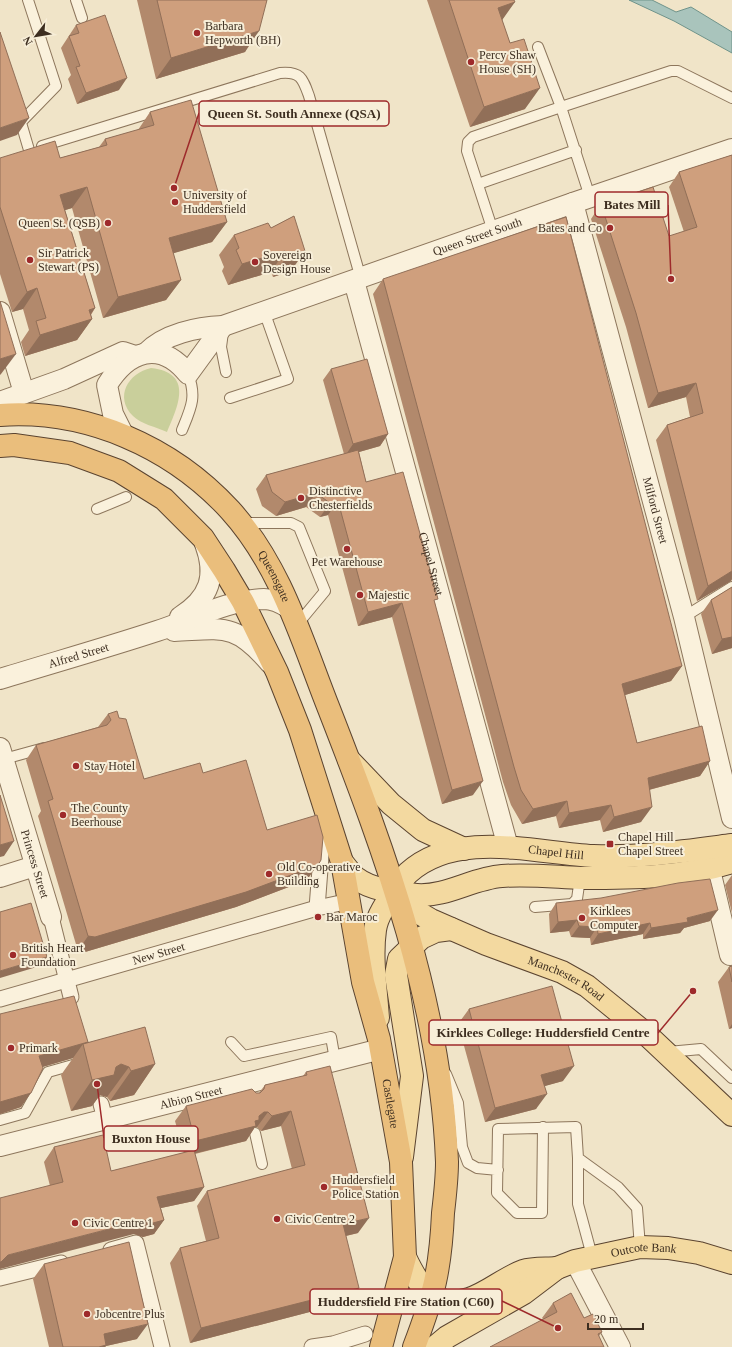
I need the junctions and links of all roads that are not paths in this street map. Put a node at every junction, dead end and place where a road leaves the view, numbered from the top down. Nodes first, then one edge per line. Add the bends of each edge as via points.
1 (28, 0) edge
2 (76, 0) edge
3 (82, 18) dead end
4 (538, 47) dead end
5 (732, 98) edge
6 (561, 107) junction
7 (17, 108) edge
8 (21, 122) junction
9 (732, 149) edge
10 (576, 150) junction
11 (478, 184) junction
12 (582, 200) junction
13 (493, 231) junction
14 (358, 280) junction
15 (264, 311) junction
16 (0, 312) edge
17 (215, 326) junction
18 (140, 355) junction
19 (171, 357) junction
20 (226, 372) dead end
21 (188, 374) junction
22 (64, 379) junction
23 (107, 385) junction
24 (24, 393) junction
25 (230, 398) dead end
26 (0, 402) edge
27 (0, 415) edge
28 (182, 430) dead end
29 (123, 434) junction
30 (0, 446) edge
31 (126, 497) dead end
32 (97, 509) dead end
33 (241, 523) junction
34 (203, 538) junction
35 (732, 587) edge
36 (243, 602) junction
37 (293, 617) junction
38 (684, 617) junction
39 (157, 631) junction
40 (277, 672) junction
41 (0, 679) edge
42 (57, 744) edge
43 (2, 754) edge
44 (349, 760) junction
45 (5, 781) edge
46 (732, 818) edge
47 (322, 843) edge
48 (732, 845) edge
49 (508, 847) junction
50 (464, 849) junction
51 (342, 862) junction
52 (732, 862) edge
53 (35, 866) junction
54 (710, 870) junction
55 (0, 877) edge
56 (580, 878) junction
57 (458, 887) junction
58 (395, 891) junction
59 (350, 901) junction
60 (535, 907) dead end
61 (317, 908) junction
62 (51, 918) joint
63 (424, 933) junction
64 (730, 955) dead end
65 (66, 981) junction
66 (71, 997) edge
67 (0, 999) edge
68 (231, 1042) dead end
69 (380, 1044) junction
70 (434, 1044) junction
71 (666, 1052) junction
72 (93, 1060) edge
73 (334, 1060) junction
74 (732, 1078) edge
75 (732, 1114) edge
76 (0, 1120) edge
77 (543, 1127) junction
78 (255, 1133) edge
79 (0, 1146) edge
80 (578, 1158) junction
81 (401, 1162) junction
82 (262, 1164) dead end
83 (498, 1170) junction
84 (640, 1246) junction
85 (98, 1253) edge
86 (405, 1257) junction
87 (76, 1259) edge
88 (575, 1262) junction
89 (732, 1263) edge
90 (0, 1278) edge
91 (431, 1296) junction
92 (471, 1298) junction
93 (483, 1316) junction
94 (373, 1341) edge
95 (162, 1347) edge
96 (312, 1347) edge
97 (414, 1347) edge
98 (435, 1347) edge
99 (620, 1347) edge

1 - 8 lane via 56,86
2 - 3 lane
4 - 6 lane
5 - 6 lane via 678,71 671,71
6 - 10 lane
6 - 11 lane via 473,137 468,142 467,151
7 - 8 lane
8 - 14 lane via 28,151 177,103 280,73 292,72 300,76 309,96
9 - 12 street, Queen Street South
10 - 11 lane
10 - 12 lane
11 - 13 lane
12 - 13 street, Queen Street South
12 - 38 street, Milford Street
13 - 14 street, Queen Street South
14 - 15 street, Queen Street South
14 - 49 street, Chapel Street
15 - 17 street, Queen Street South
15 - 25 lane via 288,379
16 - 24 street
17 - 18 street, Queen Street South via 155,343
17 - 19 street, Queen Street South via 188,338
17 - 20 lane
17 - 21 street
18 - 19 street via 160,354
18 - 22 street via 123,352
18 - 23 street, Queen Street South via 116,370
19 - 21 street
21 - 28 lane via 193,386 193,398
22 - 23 street
22 - 24 street
23 - 29 street via 113,414
24 - 26 street
27 - 29 highway, Queensgate via 67,418
29 - 33 highway, Queensgate via 182,467 209,489
30 - 34 highway via 14,445 70,453 119,472 164,499
31 - 32 lane
33 - 37 highway, Queensgate via 263,555
33 - 37 lane via 291,523 299,526 325,591
34 - 36 highway
34 - 39 street, Alfred Street via 211,559 211,577 207,591 185,614
35 - 38 lane
36 - 37 street, Alfred Street via 276,600
36 - 39 street, Alfred Street
36 - 40 highway
37 - 44 highway, Queensgate
38 - 46 street, Milford Street
39 - 40 street, Alfred Street via 225,629 238,634 257,648
39 - 41 street, Alfred Street
40 - 51 highway via 300,730
42 - 43 lane
43 - 45 street, Princess Street
44 - 50 main road via 391,804 413,822 443,841
44 - 58 highway, Queensgate
45 - 53 street, Princess Street
47 - 61 street
48 - 49 main road, Chapel Hill via 623,856 593,856
49 - 50 main road, Chapel Hill
50 - 58 main road, Chapel Hill via 425,861 407,874
51 - 58 main road, Chapel Hill via 356,878 373,887
51 - 59 highway, Castlegate
52 - 54 main road, Chapel Hill
53 - 55 street
53 - 62 street, Princess Street
54 - 56 main road, Chapel Hill via 630,878
54 - 64 street
56 - 57 main road, Chapel Hill via 500,876
56 - 60 lane, Chapel Hill via 577,899 572,904
57 - 58 main road, Chapel Hill via 423,895
57 - 63 main road via 440,903
58 - 63 highway
58 - 63 main road, Manchester Road via 414,910
58 - 69 main road, Chapel Hill via 382,909 375,928 373,944
59 - 61 street, New Street
59 - 69 highway, Castlegate via 363,982
61 - 65 street, New Street
62 - 65 street, Princess Street
63 - 70 highway via 420,979
63 - 71 main road, Manchester Road via 451,929 562,972 581,983
63 - 81 main road via 400,959 396,975 412,1076
65 - 66 street, Princess Street
65 - 67 street, New Street
68 - 73 lane via 244,1056 331,1037
69 - 73 street, Albion Street
69 - 81 highway, Castlegate
70 - 83 lane via 458,1103 462,1147 468,1163 477,1168
70 - 91 highway via 447,1164 441,1248
71 - 74 lane via 701,1049
71 - 75 main road, Manchester Road
72 - 76 lane via 48,1072 25,1113
73 - 79 street, Albion Street via 245,1090 103,1111
77 - 80 lane via 576,1127
77 - 83 lane via 498,1129
77 - 83 lane via 542,1213 518,1212 497,1193
78 - 82 lane
80 - 84 lane via 618,1187 637,1208
80 - 88 lane
81 - 86 highway, Castlegate
84 - 88 main road, Outcote Bank
84 - 89 main road, Outcote Bank via 700,1253
85 - 95 street via 136,1243
86 - 91 main road via 412,1273
86 - 94 highway, Castlegate
87 - 90 street
88 - 92 main road, Outcote Bank via 524,1271
88 - 93 main road, Outcote Bank
88 - 99 street
91 - 92 main road via 454,1301
91 - 97 highway
92 - 93 lane
93 - 98 main road, Outcote Bank
94 - 96 street

